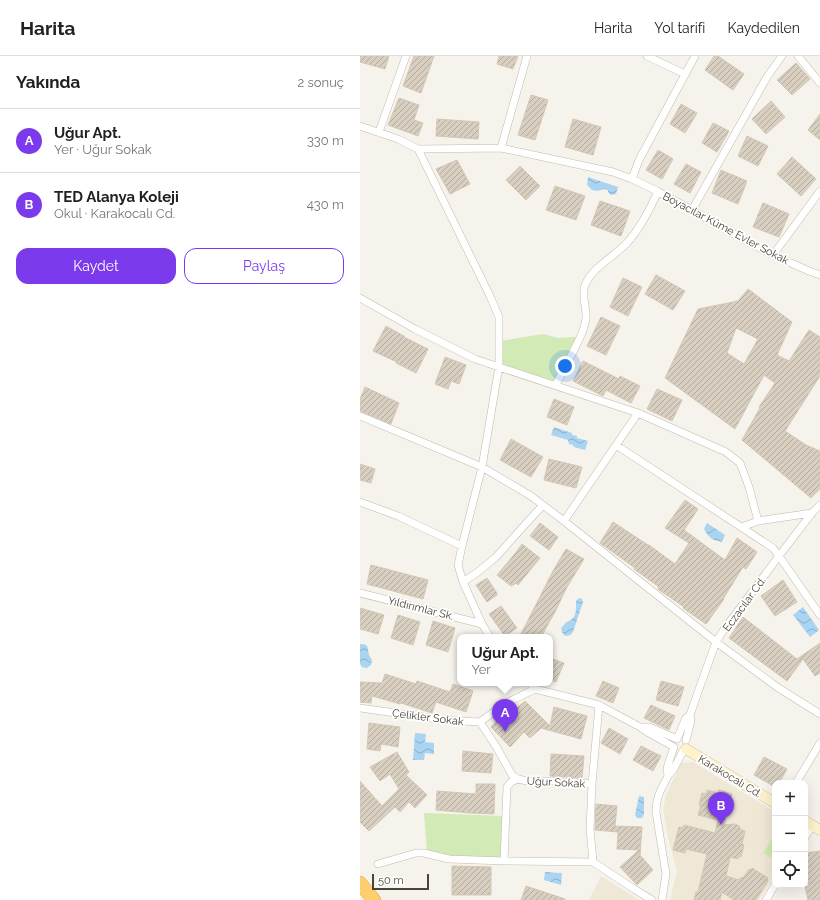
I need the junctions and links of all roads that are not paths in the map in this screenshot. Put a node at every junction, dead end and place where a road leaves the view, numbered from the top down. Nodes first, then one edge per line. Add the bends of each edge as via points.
1 (406, 56) edge
2 (528, 56) edge
3 (647, 56) edge
4 (695, 56) edge
5 (782, 56) edge
6 (798, 56) edge
7 (685, 74) junction
8 (820, 83) edge
9 (360, 126) edge
10 (379, 132) junction
11 (501, 148) junction
12 (418, 149) junction
13 (632, 179) junction
14 (820, 191) edge
15 (658, 192) junction
16 (692, 210) junction
17 (773, 255) junction
18 (820, 274) edge
19 (360, 298) edge
20 (499, 366) junction
21 (556, 385) junction
22 (638, 413) junction
23 (360, 416) edge
24 (616, 445) junction
25 (482, 467) junction
26 (360, 502) edge
27 (543, 505) junction
28 (817, 509) edge
29 (564, 520) junction
30 (758, 521) junction
31 (742, 527) junction
32 (462, 546) junction
33 (779, 556) junction
34 (463, 582) junction
35 (360, 593) edge
36 (820, 615) edge
37 (482, 624) junction
38 (488, 634) edge
39 (716, 642) junction
40 (532, 686) edge
41 (535, 689) junction
42 (599, 705) junction
43 (360, 708) edge
44 (820, 714) edge
45 (690, 716) junction
46 (480, 722) junction
47 (640, 727) junction
48 (677, 739) junction
49 (820, 743) edge
50 (674, 747) junction
51 (685, 747) junction
52 (668, 776) junction
53 (518, 779) junction
54 (798, 780) edge
55 (592, 784) junction
56 (772, 801) edge
57 (504, 861) junction
58 (593, 862) junction
59 (378, 864) dead end
60 (360, 883) edge
61 (773, 888) edge
62 (374, 900) edge
63 (652, 900) edge
64 (662, 900) edge
65 (766, 900) edge

1 - 10 street
2 - 11 street
3 - 7 street
4 - 7 street
5 - 16 street via 767,77
6 - 8 street
7 - 13 street via 639,160
9 - 10 street
10 - 12 street
11 - 12 street, Boyacılar Küme Evler Sokak
11 - 13 street, Boyacılar Küme Evler Sokak via 612,172
12 - 20 street via 499,317
13 - 15 street, Boyacılar Küme Evler Sokak
14 - 17 street
15 - 16 street, Boyacılar Küme Evler Sokak
15 - 21 street via 633,236 589,277 584,287 586,319 583,329
16 - 17 street, Boyacılar Küme Evler Sokak
17 - 18 street, Boyacılar Küme Evler Sokak
19 - 20 street via 414,329 475,359
20 - 21 street
20 - 25 street
21 - 22 street
22 - 24 street
22 - 30 street via 726,452 740,463
23 - 25 street
24 - 29 street
24 - 31 street
25 - 27 street
25 - 32 street
26 - 32 street via 398,516
27 - 29 street
27 - 34 street via 496,557
28 - 30 street
28 - 33 street, Eczacılar Cd.
29 - 39 street
30 - 31 street
31 - 33 street via 773,548
32 - 34 street via 458,565
33 - 36 street
33 - 39 street, Eczacılar Cd.
34 - 37 street
35 - 37 street, Yıldırımlar Sk.
37 - 38 street
39 - 44 street
39 - 45 street, Eczacılar Cd.
40 - 41 street
41 - 42 street
41 - 46 street via 506,703
42 - 47 street
42 - 55 street
43 - 46 street, Çelikler Sokak via 445,720
45 - 48 street via 686,718
45 - 51 street via 692,721
46 - 53 street, Uğur Sokak via 512,775
47 - 48 street via 649,727
47 - 50 street
48 - 50 street
48 - 51 street via 681,738
49 - 54 street
50 - 51 street via 681,752
50 - 52 street via 667,768
51 - 52 street
51 - 56 street, Karakocalı Cd.
52 - 64 street via 657,796 656,804 666,874
53 - 55 street, Uğur Sokak
53 - 57 street via 507,786
55 - 58 street via 590,829
57 - 58 street
57 - 59 street via 449,859 416,853
58 - 63 street
60 - 62 highway
61 - 65 street

